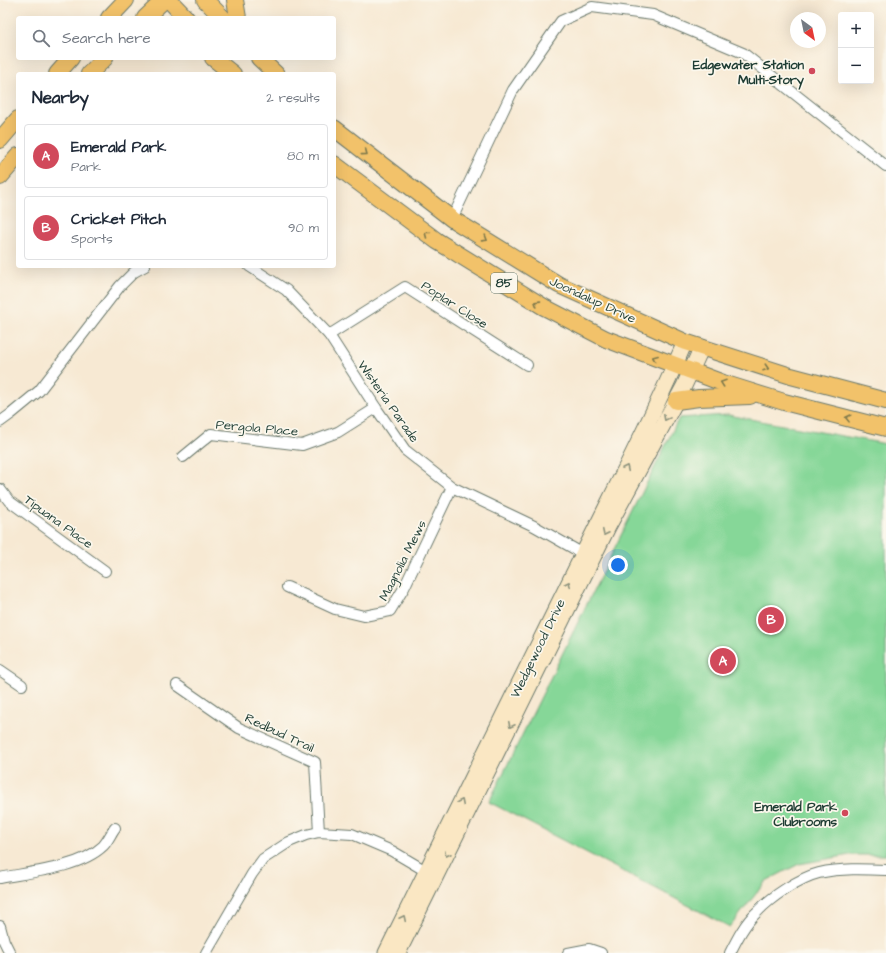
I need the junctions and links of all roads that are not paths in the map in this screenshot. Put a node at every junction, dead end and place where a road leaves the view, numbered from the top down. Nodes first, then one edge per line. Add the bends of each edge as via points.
1 (126, 0) edge
2 (164, 0) edge
3 (169, 0) edge
4 (205, 0) edge
5 (235, 0) edge
6 (111, 16) edge
7 (147, 16) edge
8 (184, 16) edge
9 (221, 16) edge
10 (238, 16) edge
11 (69, 60) edge
12 (103, 60) edge
13 (216, 60) edge
14 (223, 60) edge
15 (261, 60) edge
16 (59, 72) edge
17 (91, 72) edge
18 (231, 72) edge
19 (232, 72) edge
20 (274, 72) edge
21 (16, 121) edge
22 (336, 130) edge
23 (0, 140) edge
24 (16, 158) edge
25 (336, 165) edge
26 (886, 166) edge
27 (0, 177) edge
28 (452, 219) junction
29 (141, 268) edge
30 (252, 268) edge
31 (329, 335) junction
32 (685, 342) junction
33 (702, 347) junction
34 (527, 365) dead end
35 (675, 366) junction
36 (691, 371) junction
37 (886, 391) edge
38 (853, 393) junction
39 (762, 395) junction
40 (676, 401) junction
41 (886, 401) edge
42 (376, 408) junction
43 (0, 422) edge
44 (886, 428) edge
45 (183, 457) dead end
46 (452, 487) junction
47 (0, 489) edge
48 (588, 556) junction
49 (105, 571) dead end
50 (287, 587) dead end
51 (0, 670) edge
52 (22, 685) dead end
53 (177, 685) dead end
54 (115, 828) dead end
55 (319, 832) junction
56 (886, 870) edge
57 (431, 874) junction
58 (0, 878) edge
59 (0, 926) edge
60 (10, 953) edge
61 (206, 953) edge
62 (386, 953) edge
63 (398, 953) edge
64 (568, 953) edge
65 (601, 953) edge
66 (730, 953) edge

1 - 6 main road
2 - 7 main road
3 - 8 main road
4 - 9 main road
5 - 10 main road
11 - 16 main road
12 - 17 main road
13 - 18 main road
14 - 19 main road
15 - 20 main road
21 - 23 main road
22 -> 28 main road, Joondalup Drive / 85
24 - 27 main road
35 -> 25 main road, 85 via 606,339 544,308 437,241
26 - 28 street via 744,53 653,15 592,7 561,21 520,77
28 -> 32 main road, Joondalup Drive / 85 via 559,285
29 - 43 street via 120,286 39,391
30 - 31 street, Wisteria Parade via 286,290
31 - 34 street, Poplar Close via 405,287
31 - 42 street, Wisteria Parade
32 - 33 main road, Joondalup Drive / 85
32 - 35 street, Wedgewood Drive
33 - 36 street, Wedgewood Drive
33 -> 38 main road, Joondalup Drive / 85
35 - 36 main road, 85
48 -> 35 street, Wedgewood Drive
39 -> 36 main road, 85
36 - 40 street, Wedgewood Drive
37 - 38 main road
38 - 41 main road, Joondalup Drive / 85
39 - 40 main road
44 -> 39 main road, 85
40 -> 48 street, Wedgewood Drive via 608,527
42 - 45 street, Pergola Place via 338,432 302,445 211,434
42 - 46 street, Wisteria Parade via 406,450
46 - 48 street, Wisteria Parade via 534,526
46 - 50 street, Magnolia Mews via 404,588 390,611 364,616 335,610
47 - 49 street, Tipuana Place via 9,501
48 - 57 street, Wedgewood Drive
51 - 52 street
53 - 55 street, Redbud Trail via 239,728 315,762
54 - 58 street via 104,845 71,864
55 - 57 street via 352,834 392,851
55 - 61 street via 289,842 263,859
56 - 66 street via 838,870 817,874 797,882 756,912
62 -> 57 street, Wedgewood Drive
57 - 63 street, Wedgewood Drive
59 - 60 street
64 - 65 street via 589,949

